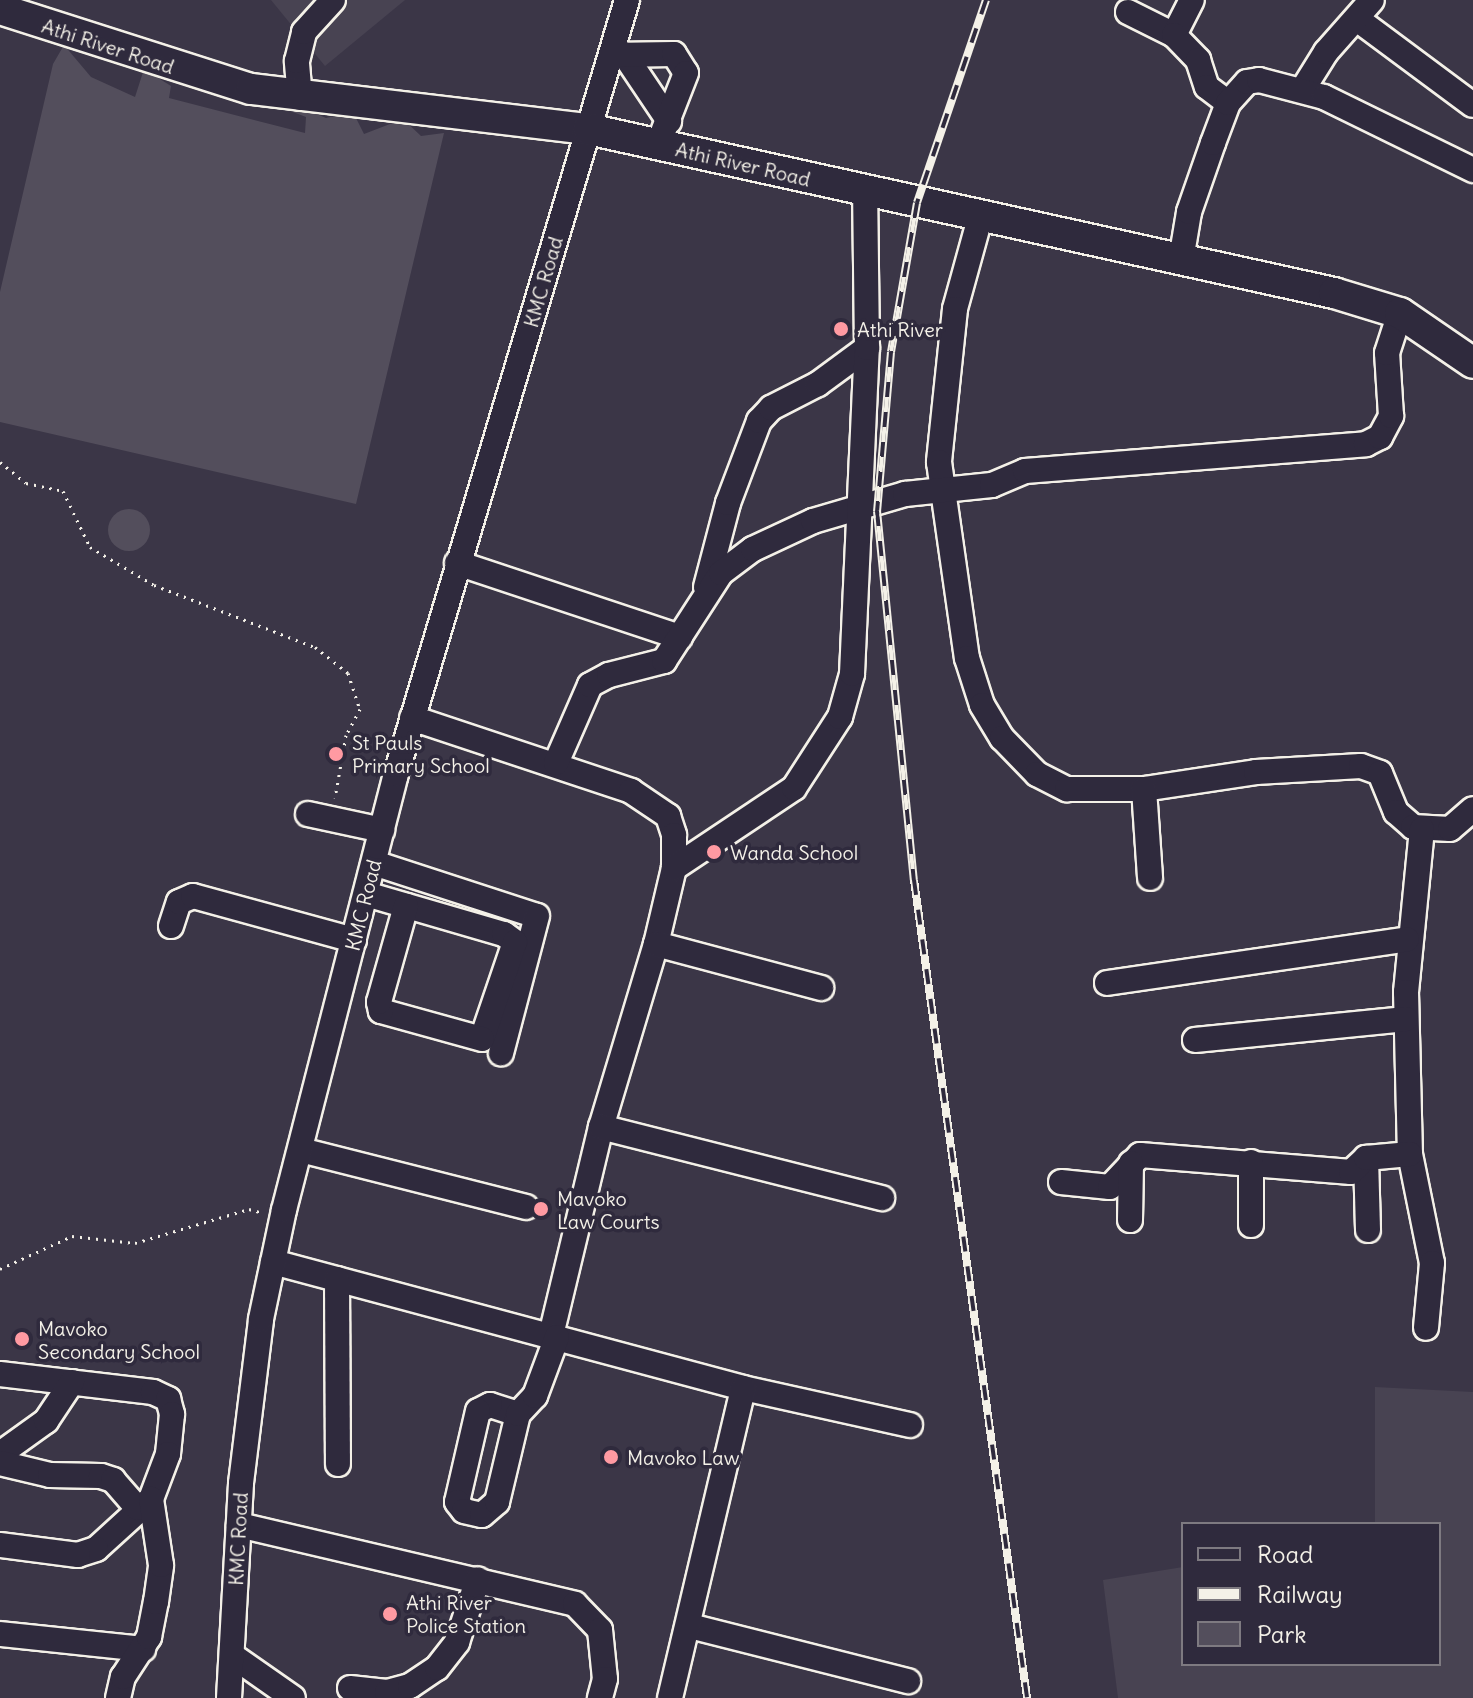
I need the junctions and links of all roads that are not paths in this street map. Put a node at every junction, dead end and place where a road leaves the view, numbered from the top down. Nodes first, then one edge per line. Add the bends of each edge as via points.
1 (333, 0) edge
2 (627, 0) edge
3 (1192, 0) edge
4 (0, 9) edge
5 (1364, 10) edge
6 (1128, 12) dead end
7 (1174, 35) junction
8 (617, 54) junction
9 (1303, 89) junction
10 (300, 98) junction
11 (1228, 103) junction
12 (1473, 105) edge
13 (588, 129) junction
14 (663, 133) junction
15 (1473, 170) edge
16 (865, 191) junction
17 (980, 218) junction
18 (1181, 260) junction
19 (1400, 313) junction
20 (867, 348) junction
21 (1473, 363) edge
22 (941, 488) junction
23 (857, 507) junction
24 (457, 563) junction
25 (706, 590) junction
26 (680, 637) junction
27 (412, 718) junction
28 (556, 763) junction
29 (1144, 789) junction
30 (1473, 809) edge
31 (308, 814) dead end
32 (1422, 829) junction
33 (382, 830) junction
34 (374, 863) junction
35 (674, 868) junction
36 (1150, 878) dead end
37 (366, 894) junction
38 (406, 906) junction
39 (171, 926) dead end
40 (1407, 939) junction
41 (354, 940) junction
42 (656, 944) junction
43 (1107, 983) dead end
44 (821, 988) dead end
45 (1406, 1019) junction
46 (1195, 1040) dead end
47 (501, 1053) dead end
48 (601, 1127) junction
49 (301, 1150) junction
50 (1410, 1154) junction
51 (1366, 1158) junction
52 (1131, 1161) junction
53 (1251, 1162) junction
54 (1061, 1182) dead end
55 (882, 1198) dead end
56 (526, 1207) dead end
57 (1130, 1220) dead end
58 (1251, 1225) dead end
59 (1368, 1230) dead end
60 (273, 1262) junction
61 (337, 1279) junction
62 (1426, 1328) dead end
63 (554, 1337) junction
64 (0, 1374) edge
65 (72, 1382) junction
66 (743, 1388) junction
67 (518, 1414) dead end
68 (910, 1425) dead end
69 (0, 1454) edge
70 (0, 1463) edge
71 (338, 1464) dead end
72 (144, 1503) junction
73 (239, 1525) junction
74 (0, 1545) edge
75 (478, 1579) junction
76 (690, 1626) junction
77 (0, 1634) edge
78 (143, 1649) junction
79 (233, 1656) junction
80 (908, 1681) dead end
81 (350, 1688) dead end
82 (118, 1698) edge
83 (229, 1698) edge
84 (293, 1698) edge
85 (600, 1698) edge
86 (670, 1698) edge

1 - 10 street via 304,32 297,61
2 - 8 street, KMC Road
3 - 7 street
4 - 10 main road, Athi River Road via 202,77
5 - 9 street via 1326,52
5 - 12 street
6 - 7 street
7 - 11 street via 1198,60 1207,87
8 - 13 street, KMC Road
8 - 14 street
8 - 14 street via 678,57 687,77
9 - 11 street via 1247,82
9 - 15 street via 1358,110
10 - 13 main road, Athi River Road
11 - 18 street via 1189,212
13 - 14 main road, Athi River Road
13 - 24 street, KMC Road
14 - 16 main road, Athi River Road
16 - 17 main road, Athi River Road
16 - 20 street
17 - 18 main road, Athi River Road
17 - 22 street via 949,346 939,428
18 - 19 main road, Athi River Road
19 - 21 main road, Athi River Road
19 - 22 street via 1387,353 1391,416 1380,437 1366,444 1025,471 992,485
20 - 23 street
20 - 25 street via 818,384 771,408 759,421 728,503
22 - 23 street
22 - 29 street via 967,658 990,721 1017,755 1053,783 1091,792
23 - 25 street via 753,549
23 - 35 street via 852,674 840,717 794,788
24 - 26 street
24 - 27 street, KMC Road
25 - 26 street
26 - 28 street via 664,661 590,685
27 - 28 street via 503,751
27 - 33 street, KMC Road
28 - 35 street via 631,791 659,808 674,835
29 - 32 street via 1256,772 1371,767 1387,782 1403,822
29 - 36 street
30 - 32 street via 1450,829
31 - 33 street
32 - 40 street
33 - 34 street, KMC Road
34 - 37 street, KMC Road
34 - 47 street via 537,916
35 - 42 street
37 - 38 street
37 - 41 street, KMC Road
38 - 38 street via 379,1002 381,1011 482,1039 515,942 504,934
39 - 41 street via 179,902 193,896
40 - 43 street
40 - 45 street
41 - 49 street, KMC Road
42 - 44 street
42 - 48 street
45 - 46 street
45 - 50 street
48 - 55 street
48 - 63 street
49 - 56 street
49 - 60 street, KMC Road
50 - 51 street
50 - 62 street via 1432,1263
51 - 53 street via 1351,1172
51 - 59 street
52 - 53 street via 1140,1155
52 - 54 street via 1110,1187
52 - 57 street
53 - 58 street
60 - 61 street
60 - 73 street, KMC Road via 261,1319
61 - 63 street
61 - 71 street
63 - 66 street
63 - 67 street via 535,1396
64 - 65 street
65 - 69 street via 46,1421
65 - 72 street via 153,1392 168,1399 168,1454
66 - 68 street
66 - 76 street
70 - 72 street via 50,1475 101,1476
72 - 74 street via 103,1544 78,1555
72 - 78 street via 161,1565
73 - 75 street
73 - 79 street, KMC Road
75 - 81 street via 457,1642 437,1668 410,1686 387,1692
75 - 85 street via 575,1604 600,1630 605,1679
76 - 80 street
76 - 86 street
77 - 78 street
78 - 82 street via 123,1677
79 - 83 street, KMC Road
79 - 84 street

